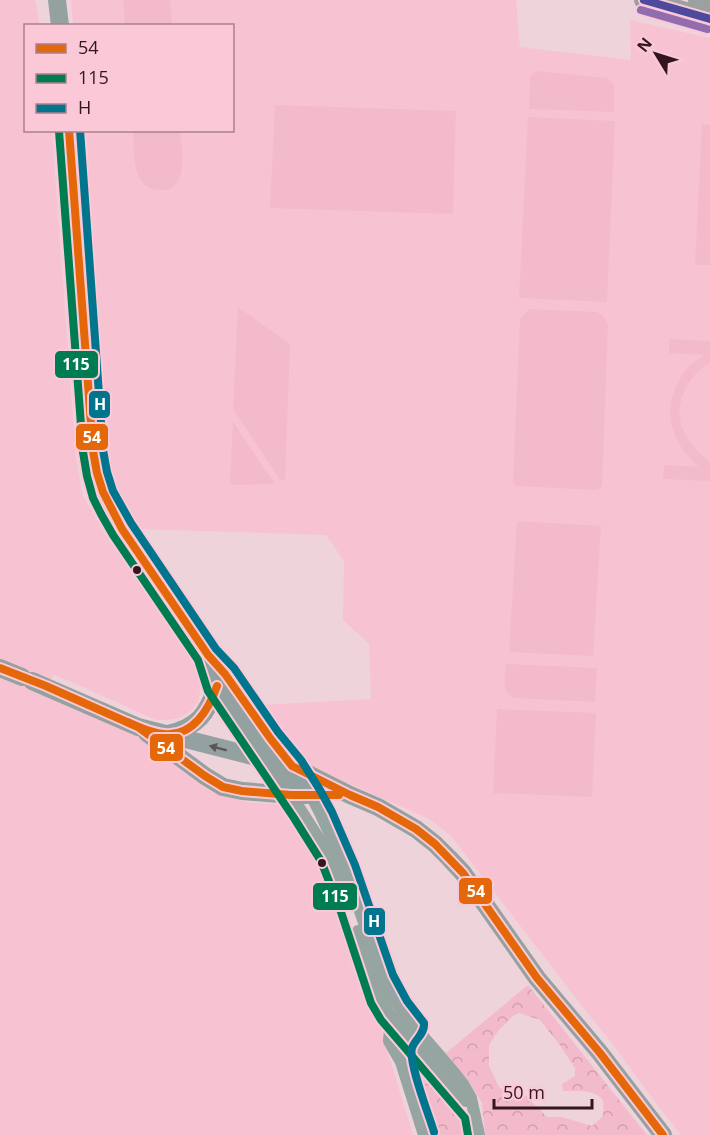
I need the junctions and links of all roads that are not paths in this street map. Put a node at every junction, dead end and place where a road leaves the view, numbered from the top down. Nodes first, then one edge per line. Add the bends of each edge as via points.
1 (57, 0) edge
2 (644, 0) edge
3 (698, 0) edge
4 (710, 3) edge
5 (710, 19) edge
6 (60, 24) edge
7 (69, 132) edge
8 (208, 655) junction
9 (0, 668) edge
10 (217, 686) junction
11 (138, 727) junction
12 (168, 734) junction
13 (268, 761) junction
14 (292, 766) junction
15 (291, 795) junction
16 (311, 795) junction
17 (350, 795) junction
18 (406, 1025) junction
19 (401, 1062) junction
20 (424, 1135) edge
21 (479, 1135) edge
22 (663, 1135) edge

1 - 6 street
2 - 5 main road
3 - 4 main road
7 - 8 street via 97,474 116,519
8 - 10 street
8 - 14 street
9 - 11 street
10 - 12 street via 212,703 198,721
10 - 13 street
11 - 12 street
11 - 15 street via 223,787
13 -> 12 street
13 - 14 street
13 - 15 street
14 - 16 street
14 - 17 street
15 - 16 street
15 - 18 street via 337,871 381,1000
16 - 17 street
16 - 18 street via 345,869 388,992
17 - 22 street via 416,830 449,858 537,978
18 - 19 street
18 - 19 street via 390,1026 389,1041
18 - 21 street via 463,1084 471,1098
19 - 20 street

